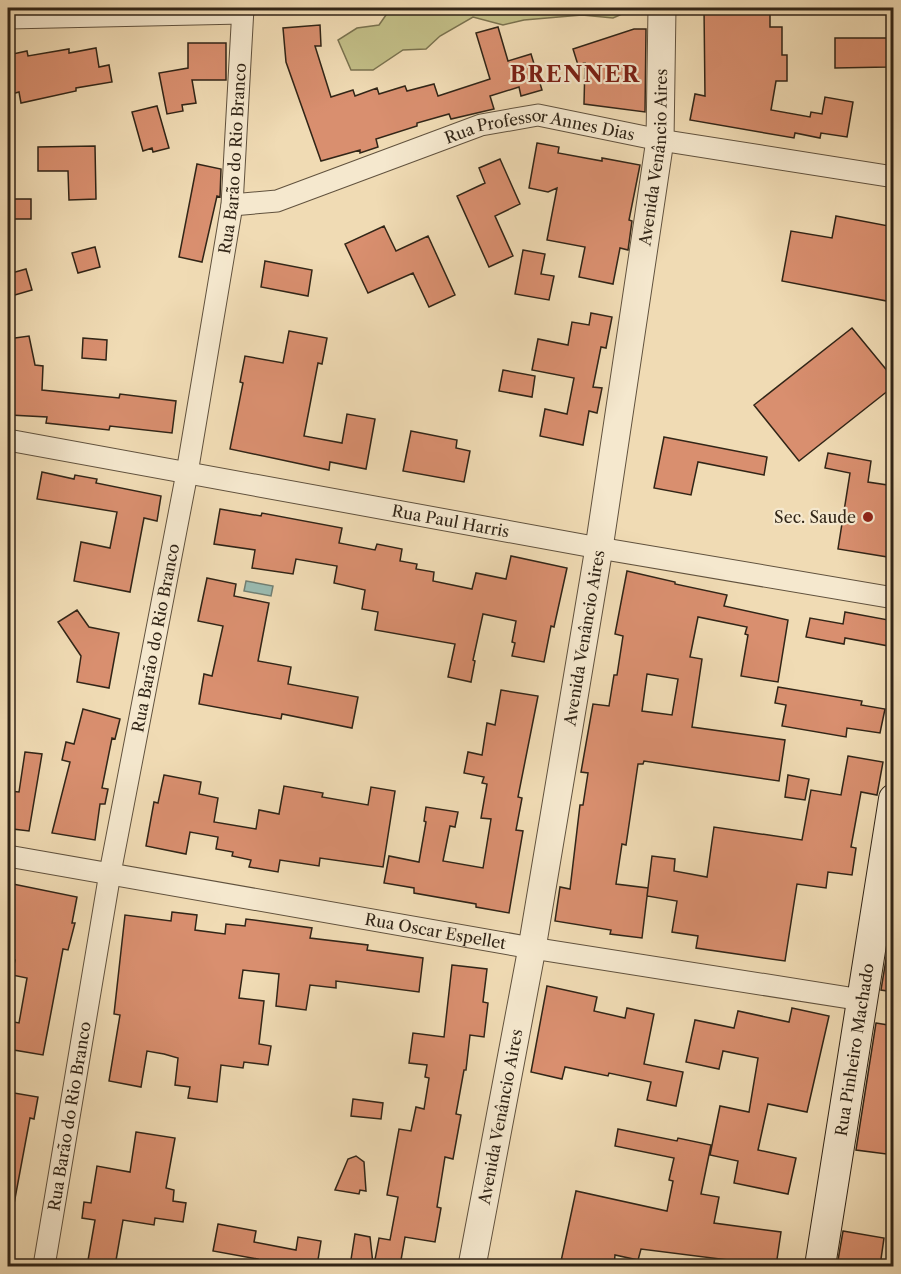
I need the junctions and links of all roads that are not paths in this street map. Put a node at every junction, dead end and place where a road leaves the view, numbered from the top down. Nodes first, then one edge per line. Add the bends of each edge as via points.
1 (662, 8) edge
2 (243, 10) edge
3 (8, 18) edge
4 (660, 140) junction
5 (894, 177) edge
6 (232, 205) junction
7 (8, 440) edge
8 (187, 473) junction
9 (599, 548) junction
10 (894, 598) edge
11 (894, 799) edge
12 (8, 856) edge
13 (110, 873) junction
14 (532, 948) junction
15 (862, 1000) junction
16 (44, 1266) edge
17 (472, 1266) edge
18 (820, 1266) edge

1 - 4 street, Avenida Venâncio Aires
2 - 3 street
2 - 6 street, Rua Barão do Rio Branco
4 - 5 street, Rua Professor Annes Dias
4 - 6 street, Rua Professor Annes Dias via 538,115 481,125 277,201
4 - 9 street, Avenida Venâncio Aires
6 - 8 street, Rua Barão do Rio Branco
7 - 8 street, Rua Paul Harris
8 - 9 street, Rua Paul Harris
8 - 13 street, Rua Barão do Rio Branco
9 - 10 street, Rua Paul Harris
9 - 14 street, Avenida Venâncio Aires
11 - 15 main road, Rua Pinheiro Machado
12 - 13 street, Rua Oscar Espellet
13 - 14 street, Rua Oscar Espellet
13 - 16 street, Rua Barão do Rio Branco
14 - 15 street, Rua Oscar Espellet
14 - 17 street, Avenida Venâncio Aires
15 - 18 main road, Rua Pinheiro Machado

